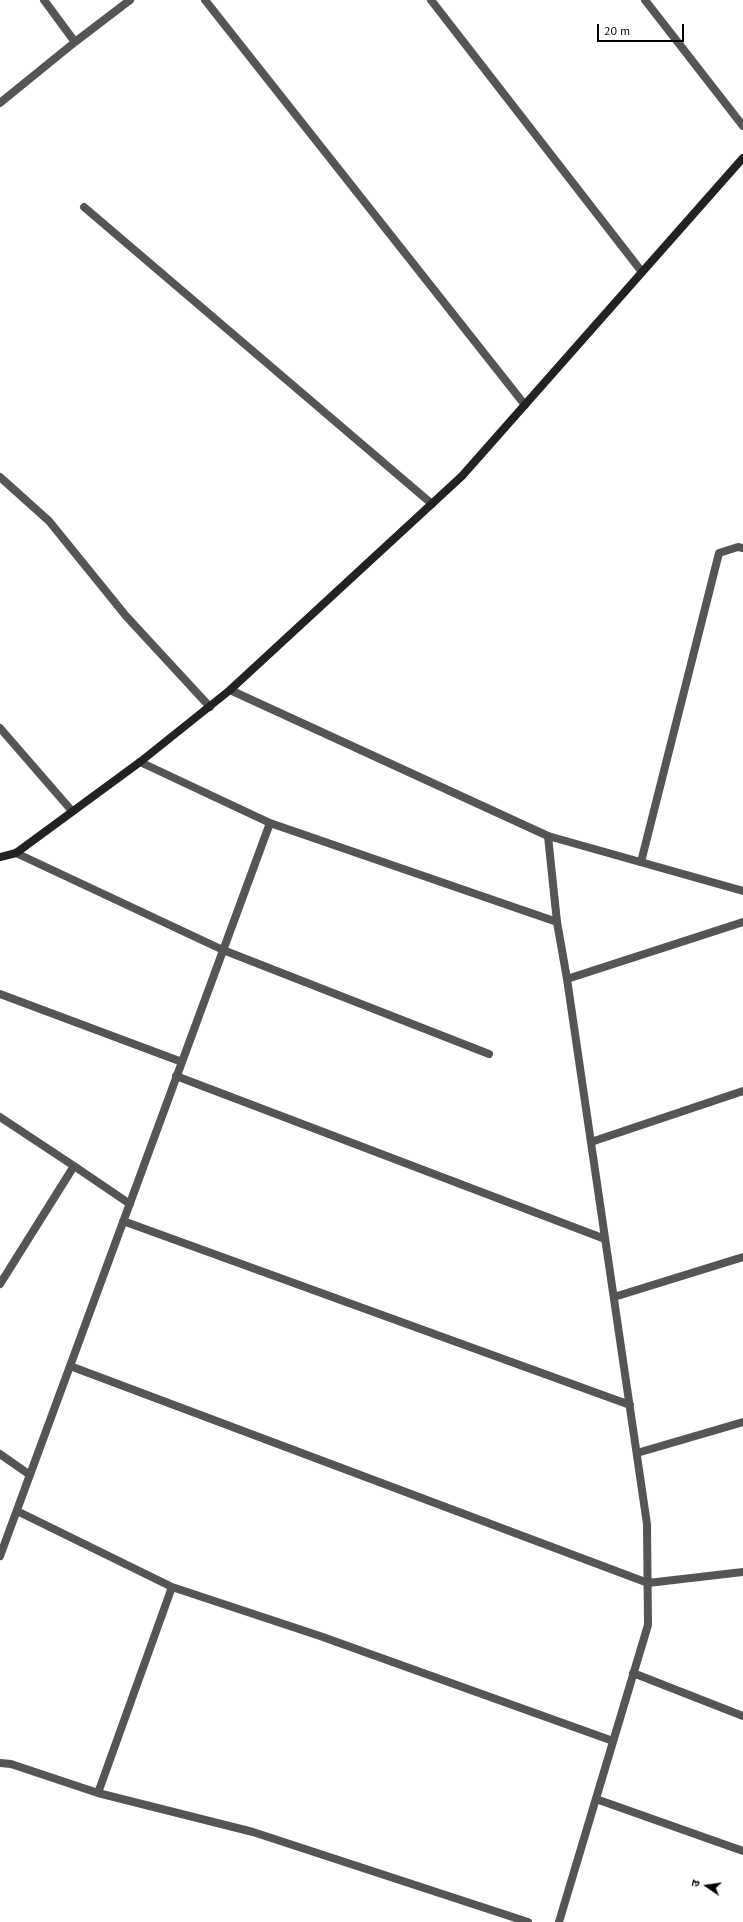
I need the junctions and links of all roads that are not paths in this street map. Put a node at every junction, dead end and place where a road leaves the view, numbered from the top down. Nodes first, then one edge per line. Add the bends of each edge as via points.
1 (44, 0) edge
2 (130, 0) edge
3 (205, 0) edge
4 (431, 0) edge
5 (645, 0) edge
6 (75, 42) junction
7 (0, 103) edge
8 (743, 126) edge
9 (743, 158) edge
10 (84, 207) dead end
11 (642, 272) junction
12 (525, 405) junction
13 (0, 477) edge
14 (432, 504) junction
15 (743, 548) edge
16 (230, 690) junction
17 (210, 707) junction
18 (0, 728) edge
19 (140, 762) junction
20 (72, 811) junction
21 (270, 822) junction
22 (548, 836) junction
23 (16, 853) junction
24 (0, 856) edge
25 (641, 862) junction
26 (743, 891) edge
27 (557, 922) junction
28 (743, 922) edge
29 (223, 950) junction
30 (567, 979) junction
31 (0, 994) edge
32 (489, 1054) dead end
33 (182, 1062) junction
34 (176, 1076) junction
35 (743, 1091) edge
36 (0, 1117) edge
37 (591, 1142) junction
38 (74, 1166) junction
39 (130, 1204) junction
40 (123, 1221) junction
41 (606, 1239) junction
42 (743, 1257) edge
43 (0, 1284) edge
44 (614, 1296) junction
45 (70, 1366) junction
46 (630, 1405) junction
47 (743, 1422) edge
48 (637, 1453) junction
49 (0, 1454) edge
50 (30, 1475) junction
51 (17, 1511) junction
52 (0, 1556) edge
53 (743, 1572) edge
54 (648, 1583) junction
55 (172, 1587) junction
56 (633, 1673) junction
57 (743, 1716) edge
58 (613, 1741) junction
59 (0, 1763) edge
60 (98, 1793) junction
61 (596, 1799) junction
62 (743, 1851) edge
63 (528, 1922) edge
64 (559, 1922) edge

1 - 6 street
2 - 6 street
3 - 12 street
4 - 11 street
5 - 8 street
6 - 7 street
9 - 11 street
10 - 14 street
11 - 12 street
12 - 14 street via 462,476
13 - 17 street via 49,521 126,616
14 - 16 street
15 - 25 street via 719,553
16 - 17 street
16 - 22 street
17 - 19 street
18 - 20 street
19 - 20 street
19 - 21 street
20 - 23 street
21 - 27 street
21 - 29 street
22 - 25 street
22 - 27 street
23 - 24 street
23 - 29 street
25 - 26 street
27 - 30 street
28 - 30 street
29 - 32 street
29 - 33 street
30 - 37 street
31 - 33 street
33 - 34 street
34 - 39 street
34 - 41 street
35 - 37 street
36 - 38 street
37 - 41 street
38 - 39 street
38 - 43 street
39 - 40 street
40 - 45 street
40 - 46 street
41 - 44 street
42 - 44 street
44 - 46 street
45 - 50 street
45 - 54 street
46 - 48 street
47 - 48 street
48 - 54 street via 647,1524
49 - 50 street
50 - 51 street
51 - 52 street
51 - 55 street
53 - 54 street
54 - 56 street via 648,1625
55 - 58 street via 320,1636
55 - 60 street
56 - 57 street
56 - 58 street
58 - 61 street
59 - 60 street via 11,1764
60 - 63 street via 253,1832
61 - 62 street
61 - 64 street

